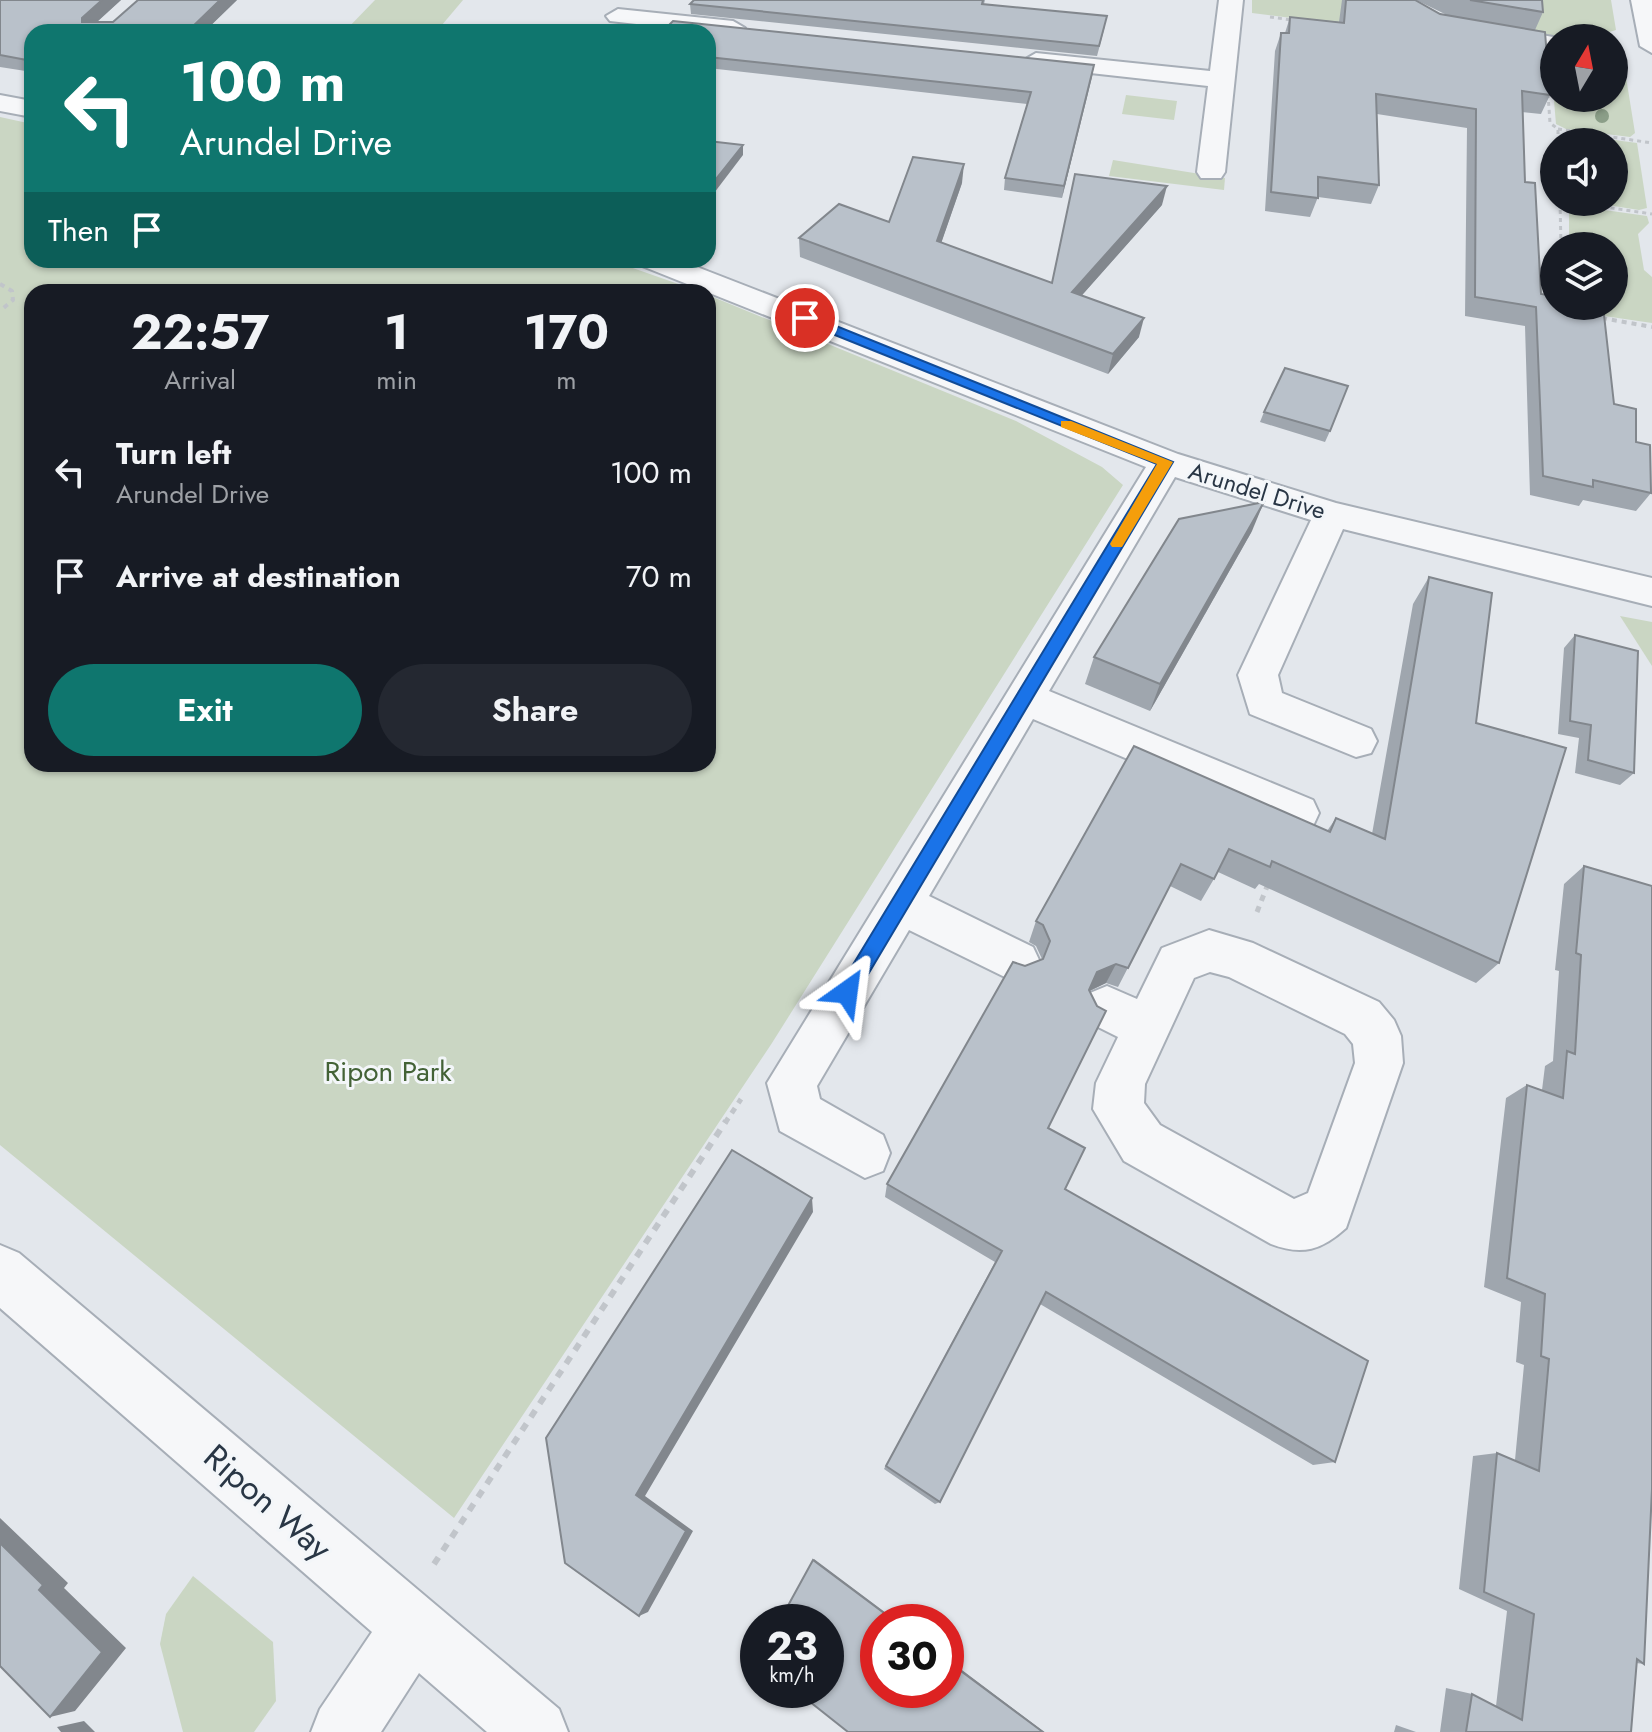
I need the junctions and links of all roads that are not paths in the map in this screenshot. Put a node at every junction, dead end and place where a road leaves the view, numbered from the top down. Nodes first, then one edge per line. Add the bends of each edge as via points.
1 (1231, 0) edge
2 (1392, 0) edge
3 (1643, 0) edge
4 (618, 16) edge
5 (694, 24) edge
6 (716, 26) edge
7 (761, 31) edge
8 (1540, 42) edge
9 (1652, 46) edge
10 (1628, 54) edge
11 (1652, 57) edge
12 (1015, 58) edge
13 (1221, 80) junction
14 (1211, 172) dead end
15 (672, 268) edge
16 (713, 284) edge
17 (716, 285) edge
18 (1166, 462) junction
19 (1332, 514) junction
20 (1652, 592) edge
21 (1024, 698) junction
22 (1356, 741) dead end
23 (1298, 813) road end
24 (900, 904) junction
25 (1237, 958) joint
26 (1017, 962) edge
27 (865, 1153) dead end
28 (0, 1272) edge
29 (406, 1620) junction
30 (343, 1732) edge
31 (536, 1732) edge

1 - 13 street
2 - 8 street via 1441,25
3 - 9 street
4 - 5 street
6 - 7 street
10 - 11 street
12 - 13 street
13 - 14 street
15 - 16 street, Arundel Drive
17 - 18 street, Arundel Drive
18 - 19 street, Arundel Drive
18 - 21 street
19 - 20 street, Arundel Drive
19 - 22 street via 1258,675 1264,703
21 - 23 street
21 - 24 street
24 - 26 street
24 - 27 street via 792,1083 798,1114
25 - 25 street via 1362,1018 1377,1036 1379,1063 1328,1210 1312,1224 1290,1225 1142,1143 1118,1109 1126,1017 1178,963 1209,951
28 - 29 street, Ripon Way
29 - 30 street
29 - 31 street, Ripon Way

